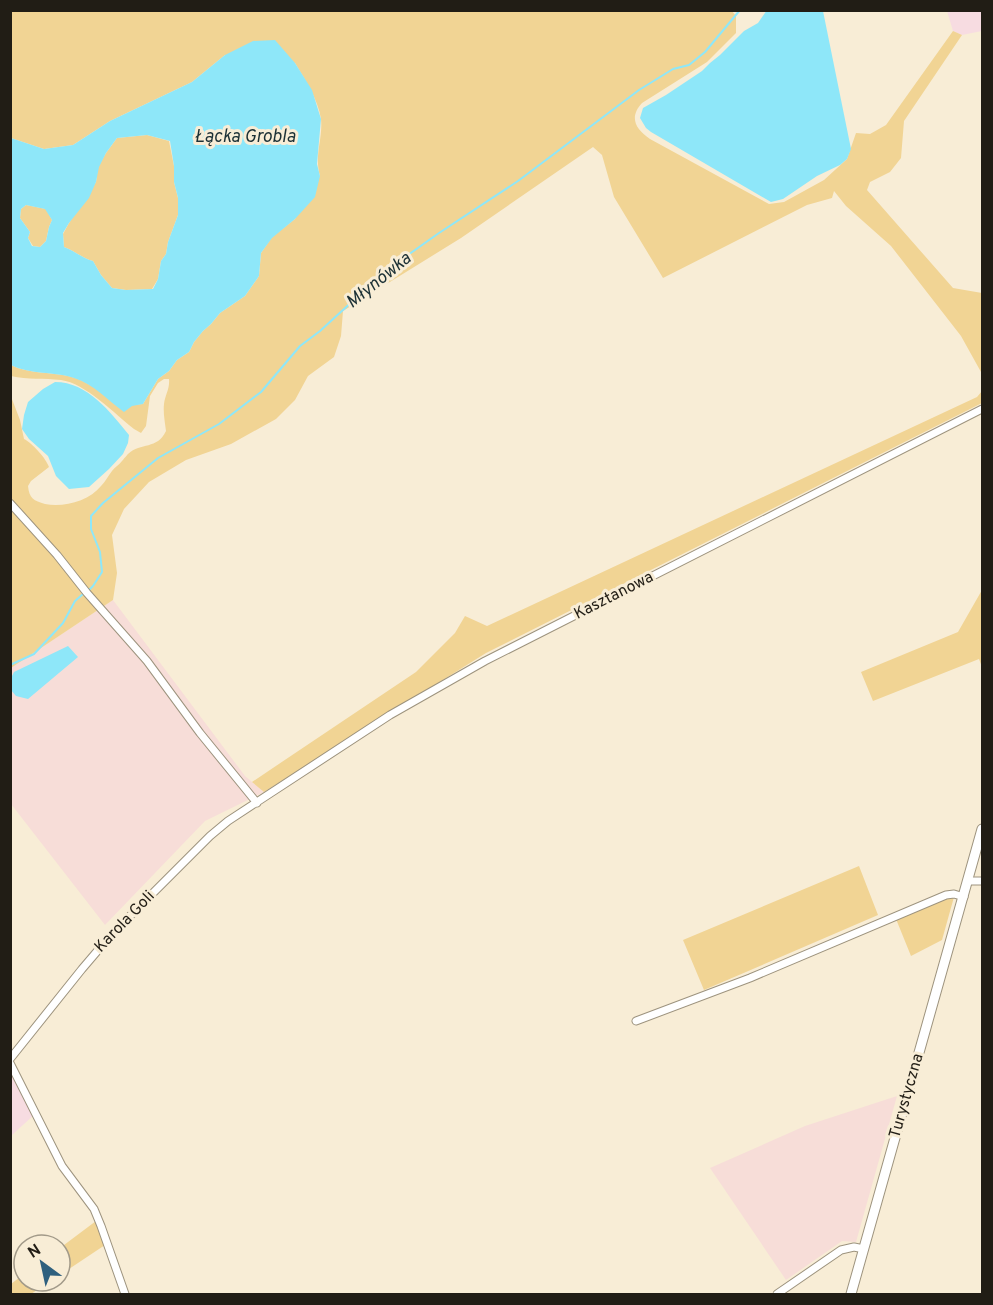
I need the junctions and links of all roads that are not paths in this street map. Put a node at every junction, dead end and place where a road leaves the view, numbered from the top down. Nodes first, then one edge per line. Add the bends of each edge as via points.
1 (982, 409) edge
2 (10, 503) edge
3 (257, 802) junction
4 (982, 829) edge
5 (968, 881) junction
6 (982, 881) edge
7 (964, 897) junction
8 (636, 1021) dead end
9 (10, 1045) edge
10 (12, 1058) edge
11 (864, 1249) junction
12 (125, 1294) edge
13 (777, 1294) edge
14 (851, 1294) edge

1 - 3 street, Kasztanowa via 485,661 390,716
2 - 3 street via 147,661
3 - 10 street, Karola Goli via 210,836 111,935
4 - 5 main road, Turystyczna
5 - 6 street
5 - 7 main road, Turystyczna
7 - 8 street via 946,895 750,978
7 - 11 main road, Turystyczna
9 - 10 street
10 - 12 street via 62,1166 94,1209
11 - 13 street via 841,1250
11 - 14 main road, Turystyczna

